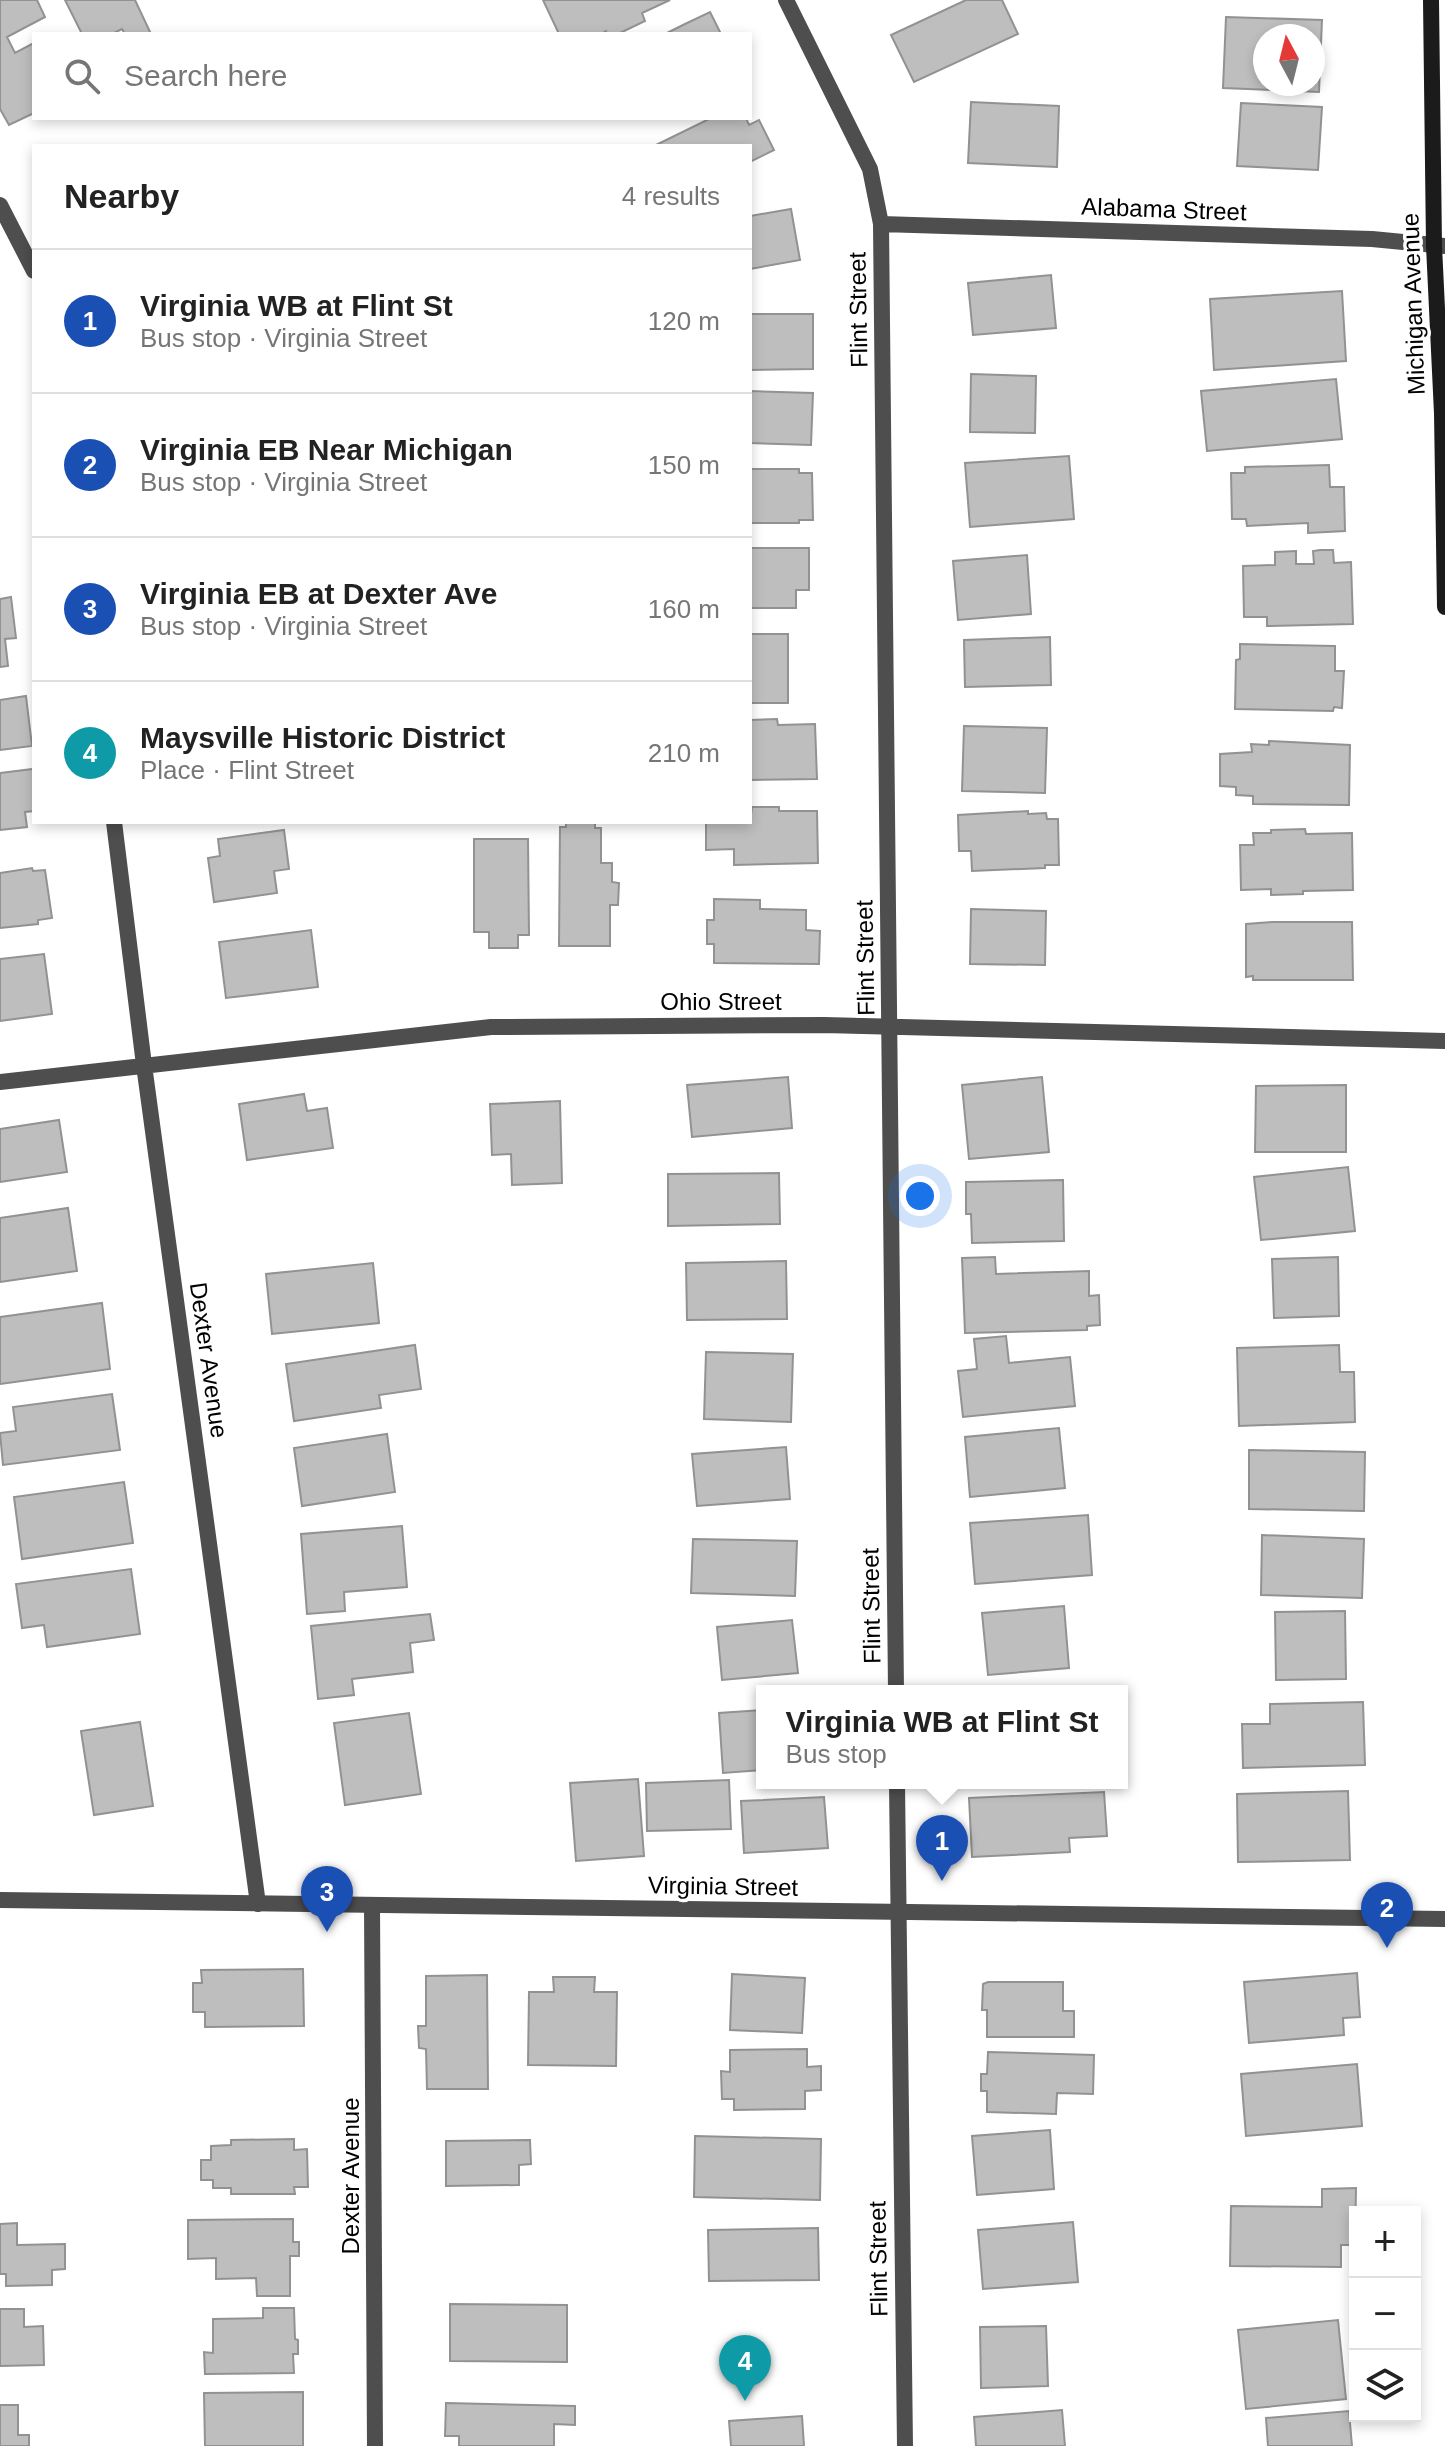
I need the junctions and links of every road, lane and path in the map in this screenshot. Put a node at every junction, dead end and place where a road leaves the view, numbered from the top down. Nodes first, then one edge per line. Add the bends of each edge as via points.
1 (786, 0) edge
2 (1431, 0) edge
3 (0, 205) edge
4 (881, 224) junction
5 (1439, 246) edge
6 (32, 267) edge
7 (1445, 607) edge
8 (114, 824) edge
9 (890, 1026) junction
10 (1445, 1041) edge
11 (144, 1065) junction
12 (0, 1082) edge
13 (896, 1685) edge
14 (897, 1789) edge
15 (0, 1900) edge
16 (258, 1904) junction
17 (372, 1905) junction
18 (898, 1912) junction
19 (1445, 1919) edge
20 (375, 2446) edge
21 (905, 2446) edge

1 - 4 street, Flint Street via 870,169
2 - 5 main road, Michigan Avenue
3 - 6 street
4 - 5 street, Alabama Street via 1372,239
4 - 9 street, Flint Street
5 - 7 main road, Michigan Avenue
8 - 11 street, Dexter Avenue
9 - 10 street, Ohio Street
9 - 11 street, Ohio Street via 491,1027
9 - 13 street, Flint Street
11 - 12 street, Ohio Street
11 - 16 street, Dexter Avenue
14 - 18 street, Flint Street
15 - 16 street, Virginia Street
16 - 17 street, Virginia Street
17 - 18 street, Virginia Street
17 - 20 street, Dexter Avenue
18 - 19 street, Virginia Street
18 - 21 street, Flint Street

